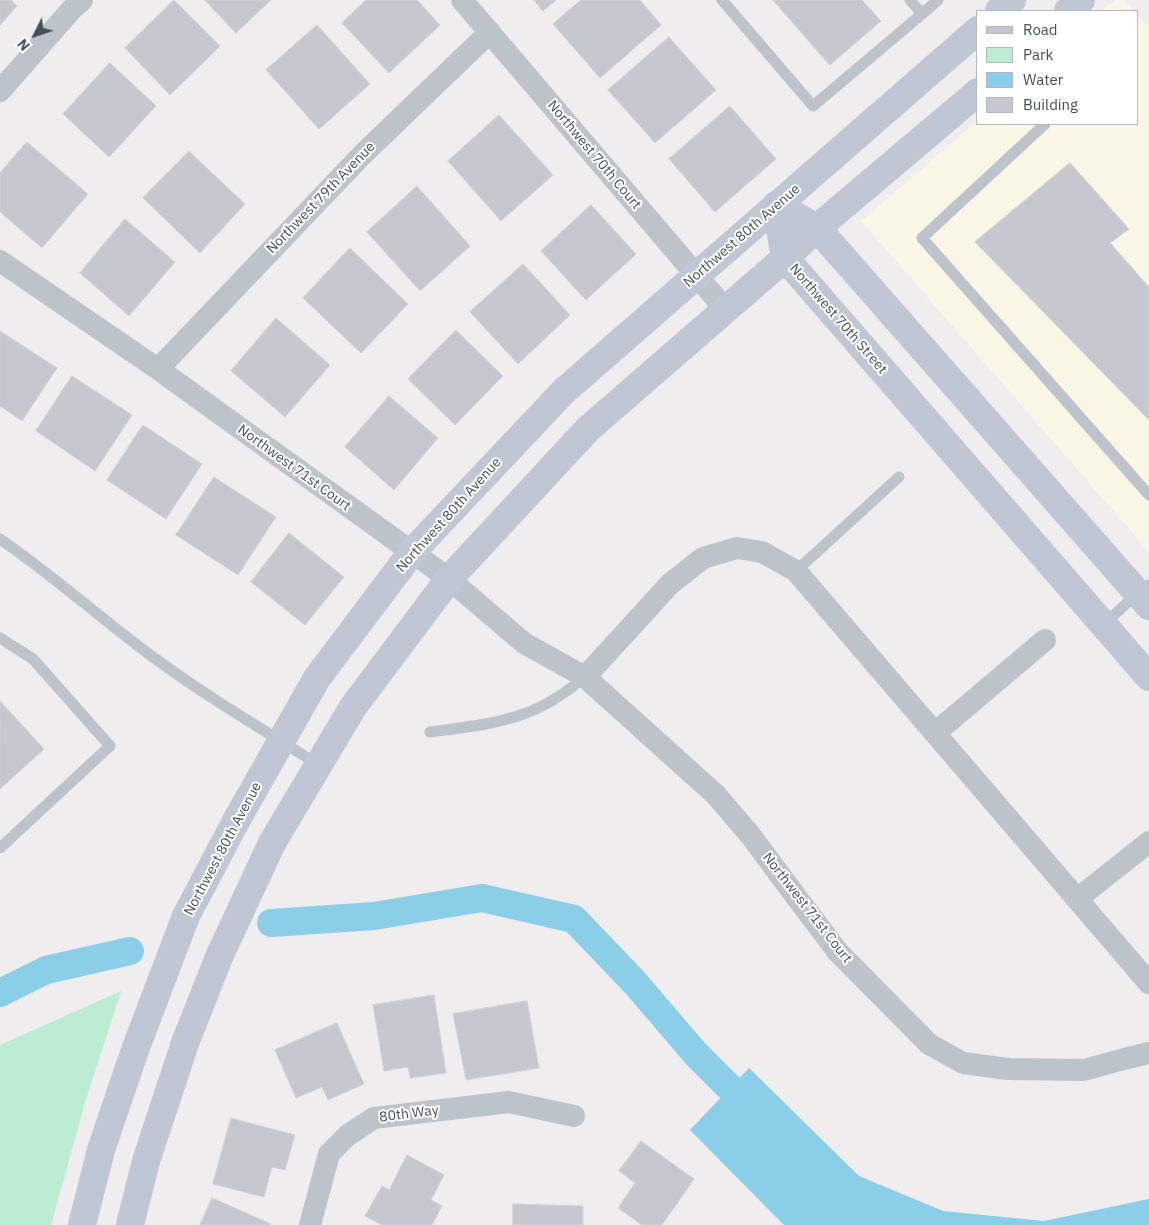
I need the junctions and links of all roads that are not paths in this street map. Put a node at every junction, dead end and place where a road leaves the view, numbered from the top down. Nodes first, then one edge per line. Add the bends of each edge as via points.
1 (462, 0) edge
2 (722, 0) edge
3 (910, 0) edge
4 (938, 0) edge
5 (1081, 0) edge
6 (73, 3) edge
7 (1069, 10) edge
8 (922, 14) junction
9 (490, 32) junction
10 (976, 32) edge
11 (0, 92) edge
12 (976, 94) edge
13 (1044, 125) edge
14 (776, 205) junction
15 (817, 228) junction
16 (785, 258) junction
17 (0, 261) edge
18 (697, 276) junction
19 (726, 310) junction
20 (158, 369) junction
21 (899, 477) dead end
22 (1149, 495) edge
23 (0, 539) edge
24 (412, 552) junction
25 (796, 571) junction
26 (449, 579) junction
27 (1145, 595) edge
28 (1104, 625) junction
29 (0, 638) edge
30 (1045, 640) dead end
31 (1149, 676) edge
32 (585, 678) junction
33 (430, 732) dead end
34 (935, 733) junction
35 (282, 741) junction
36 (319, 764) junction
37 (1149, 842) edge
38 (0, 848) edge
39 (1077, 899) junction
40 (1149, 983) edge
41 (1149, 1053) edge
42 (574, 1116) dead end
43 (82, 1225) edge
44 (130, 1225) edge
45 (310, 1225) edge

1 - 9 street, Northwest 70th Court
2 - 8 lane via 813,106
3 - 8 lane
4 - 8 lane
5 - 7 street
6 - 11 street
9 - 18 street, Northwest 70th Court
9 - 20 street, Northwest 79th Avenue via 363,154
10 - 14 street, Northwest 80th Avenue
12 - 15 street
13 - 22 lane via 922,238
14 - 15 street
14 - 16 street, Northwest 70th Street
14 - 18 street, Northwest 80th Avenue
15 - 16 street
15 - 27 street
16 - 19 street
16 - 28 street, Northwest 70th Street
17 - 20 street, Northwest 71st Court
18 - 19 street, Northwest 70th Court
18 - 24 street, Northwest 80th Avenue via 564,391
19 - 26 street via 588,429
20 - 24 street, Northwest 71st Court
21 - 25 lane
23 - 35 lane via 153,657
24 - 26 street, Northwest 71st Court
24 - 35 street, Northwest 80th Avenue via 317,678
25 - 32 street via 762,552 737,548 703,558 670,584
25 - 34 street
26 - 32 street, Northwest 71st Court via 524,643
26 - 36 street via 353,707
27 - 28 lane
28 - 31 street, Northwest 70th Street
29 - 38 lane via 33,659 110,746
30 - 34 street
32 - 33 lane via 537,709 514,718
32 - 41 street, Northwest 71st Court via 716,795 838,952 929,1044 963,1063 1008,1069 1084,1070
34 - 39 street
35 - 36 lane
35 - 43 street, Northwest 80th Avenue via 186,916 101,1150
36 - 44 street via 272,843 219,957 184,1043 146,1161
37 - 39 street
39 - 40 street
42 - 45 street, 80th Way via 509,1102 374,1118 348,1134 329,1154

